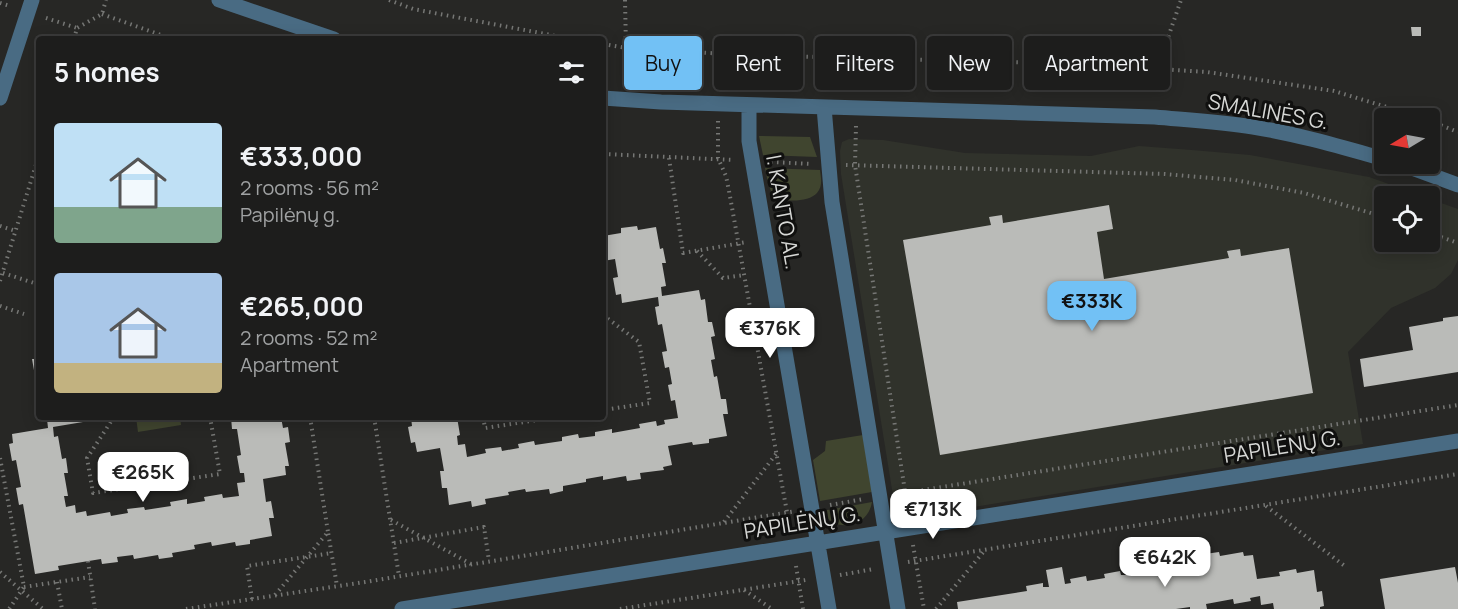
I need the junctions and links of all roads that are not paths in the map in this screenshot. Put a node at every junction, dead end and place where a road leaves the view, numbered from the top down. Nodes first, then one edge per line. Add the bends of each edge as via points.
1 (32, 0) edge
2 (219, 0) edge
3 (325, 36) edge
4 (0, 98) edge
5 (606, 98) edge
6 (749, 105) junction
7 (824, 107) junction
8 (1374, 156) edge
9 (1428, 174) edge
10 (1458, 185) edge
11 (1458, 441) edge
12 (885, 531) junction
13 (819, 542) junction
14 (402, 609) edge
15 (829, 609) edge
16 (898, 609) edge

1 - 4 street
2 - 3 street
5 - 6 street, SMALINĖS G.
6 - 7 street, SMALINĖS G.
6 - 13 street, I. KANTO AL. via 753,162
7 - 8 street, SMALINĖS G. via 1213,122 1317,140
7 - 12 street via 831,202
9 - 10 street
11 - 12 street, PAPILĖNŲ G.
12 - 13 street, PAPILĖNŲ G.
12 - 16 street
13 - 14 street, PAPILĖNŲ G.
13 - 15 street, I. KANTO AL.

